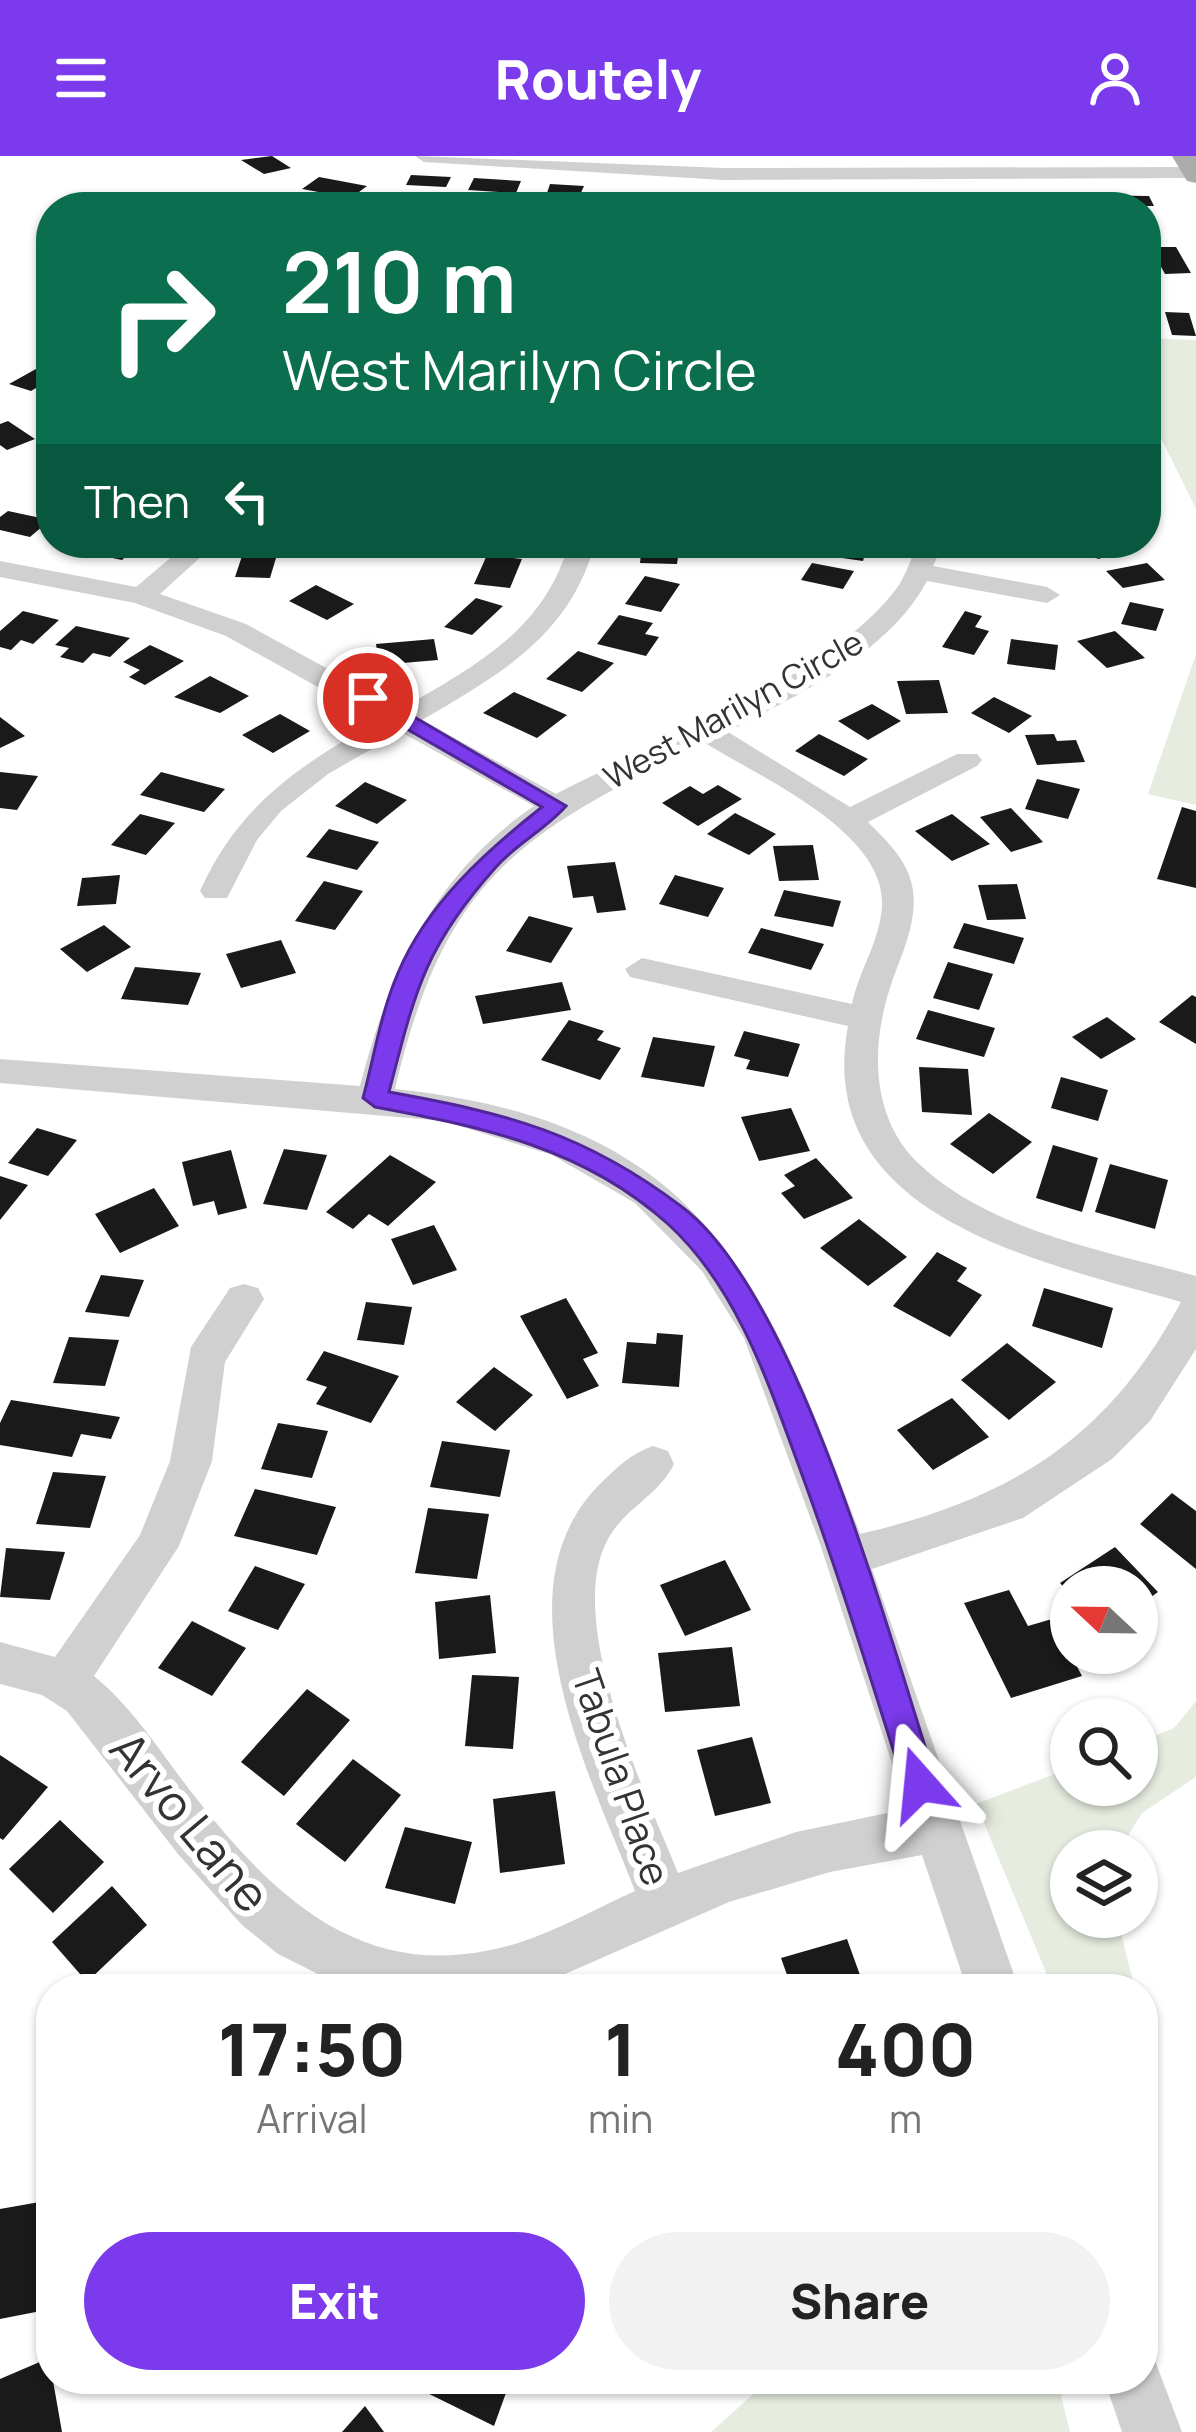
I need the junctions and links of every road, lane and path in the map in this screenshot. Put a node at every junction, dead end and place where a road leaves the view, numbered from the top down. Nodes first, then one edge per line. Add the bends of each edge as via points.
1 (424, 156) edge
2 (1191, 168) edge
3 (850, 174) edge
4 (185, 558) edge
5 (577, 558) edge
6 (926, 558) edge
7 (930, 558) edge
8 (0, 569) edge
9 (1047, 595) dead end
10 (141, 596) junction
11 (401, 716) junction
12 (704, 728) junction
13 (967, 760) dead end
14 (556, 806) junction
15 (847, 821) junction
16 (216, 891) dead end
17 (643, 969) dead end
18 (863, 1018) junction
19 (0, 1071) edge
20 (375, 1098) junction
21 (1196, 1291) edge
22 (244, 1299) dead end
23 (1196, 1311) edge
24 (652, 1463) dead end
25 (847, 1556) junction
26 (0, 1663) edge
27 (64, 1682) junction
28 (935, 1829) junction
29 (664, 1903) junction
30 (351, 1974) edge
31 (495, 1974) edge
32 (988, 1974) edge
33 (1138, 2394) edge
34 (1152, 2432) edge

1 - 3 street via 703,174
2 - 3 street
4 - 10 street
5 - 11 street via 564,596 536,629 490,666
6 - 12 street, West Marilyn Circle via 891,614 858,644
7 - 9 street
8 - 10 street
10 - 11 street via 266,644
11 - 14 street
11 - 16 street via 281,795 240,840
12 - 14 street, West Marilyn Circle
12 - 15 street
13 - 15 street
14 - 20 street, West Marilyn Circle via 490,859 428,937 408,975
15 - 18 street via 884,859 897,891 893,930
17 - 18 street
18 - 21 street via 854,1065 861,1109 916,1182 1006,1233
19 - 20 street
20 - 25 street via 547,1138 611,1169 676,1216 716,1260 771,1353
22 - 27 street via 205,1359 191,1461 158,1546
23 - 25 street via 1134,1412 1062,1474 986,1518
24 - 29 street, Tabula Place via 610,1499 583,1546 576,1632 595,1720
25 - 28 street
26 - 27 street, Arvo Lane
27 - 30 street, Arvo Lane via 104,1718 241,1892
28 - 29 street, Arvo Lane via 783,1858
28 - 32 street
29 - 31 street, Arvo Lane via 556,1955
33 - 34 street

